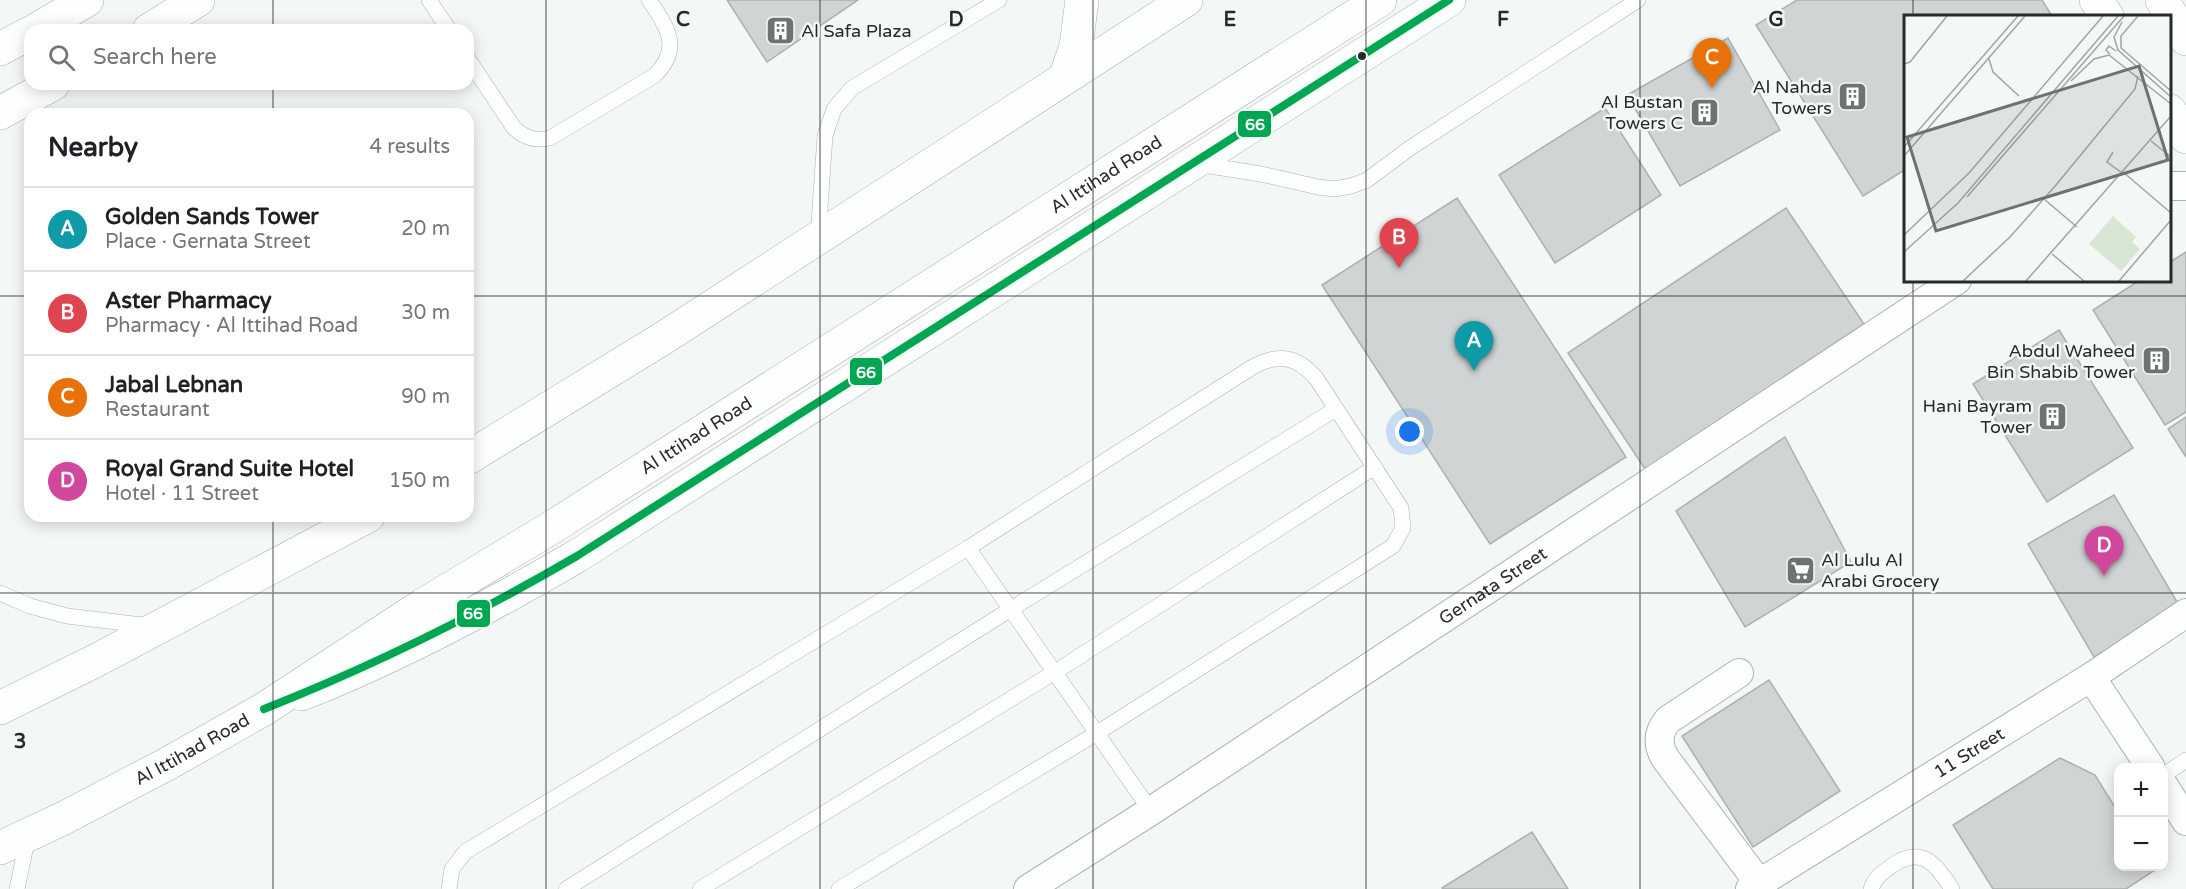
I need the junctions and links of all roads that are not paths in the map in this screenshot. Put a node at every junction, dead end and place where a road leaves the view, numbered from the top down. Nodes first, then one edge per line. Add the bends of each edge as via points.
1 (87, 0) edge
2 (198, 0) edge
3 (429, 0) edge
4 (649, 0) edge
5 (999, 0) edge
6 (1082, 0) edge
7 (1186, 0) edge
8 (1380, 0) edge
9 (1449, 0) edge
10 (1638, 0) edge
11 (2096, 0) edge
12 (2162, 0) edge
13 (2106, 15) edge
14 (46, 24) edge
15 (159, 24) edge
16 (444, 24) edge
17 (24, 36) edge
18 (2186, 39) edge
19 (0, 49) edge
20 (474, 68) edge
21 (1065, 78) junction
22 (42, 90) edge
23 (0, 113) edge
24 (2171, 114) edge
25 (2186, 137) edge
26 (1194, 164) junction
27 (818, 237) junction
28 (1954, 282) edge
29 (1336, 409) junction
30 (474, 454) edge
31 (1374, 467) junction
32 (357, 522) edge
33 (968, 548) junction
34 (0, 593) edge
35 (1011, 609) junction
36 (2186, 613) edge
37 (161, 627) junction
38 (1055, 672) junction
39 (1739, 673) dead end
40 (2091, 677) junction
41 (0, 708) edge
42 (264, 709) junction
43 (1097, 733) junction
44 (2186, 760) edge
45 (2148, 763) edge
46 (2168, 772) edge
47 (2168, 794) edge
48 (1151, 811) junction
49 (2186, 821) edge
50 (14, 841) edge
51 (1765, 884) edge
52 (17, 889) edge
53 (449, 889) edge
54 (566, 889) edge
55 (700, 889) edge
56 (839, 889) edge
57 (1028, 889) edge
58 (1871, 889) edge
59 (1952, 889) edge

1 - 14 main road
2 - 15 main road
3 - 16 lane
4 - 20 lane via 668,30 669,56 663,67 550,138 531,138 514,128
5 - 27 lane via 864,80 842,98 825,136
6 - 21 main road via 1076,46
7 - 21 main road
8 - 42 main road, Al Ittihad Road
9 - 26 main road
10 - 26 lane via 1367,180 1351,186 1318,187
11 - 13 main road
12 - 18 main road
17 - 19 main road
21 - 27 main road
22 - 23 main road
24 - 25 main road
26 - 42 main road via 517,592 393,655
27 - 30 main road
28 - 48 street, Gernata Street
29 - 31 lane
29 - 33 lane via 1316,378 1298,361 1273,358 1262,362
29 - 35 lane
31 - 38 lane
31 - 43 lane via 1401,508 1402,528 1393,546
32 - 37 main road
33 - 35 lane
33 - 53 lane via 465,852 452,869
34 - 37 lane via 67,616
35 - 38 lane
35 - 54 lane
36 - 40 street, 11 Street
37 - 41 main road
38 - 43 lane
38 - 55 lane
39 - 51 street via 1668,720 1659,743 1665,758
40 - 45 street
40 - 51 street, 11 Street
42 - 50 main road, Al Ittihad Road via 167,764
43 - 48 lane
43 - 56 lane
44 - 46 lane
47 - 49 street
48 - 57 street, Gernata Street
50 - 52 lane
58 - 59 lane via 1882,873 1897,862 1914,857 1931,861

